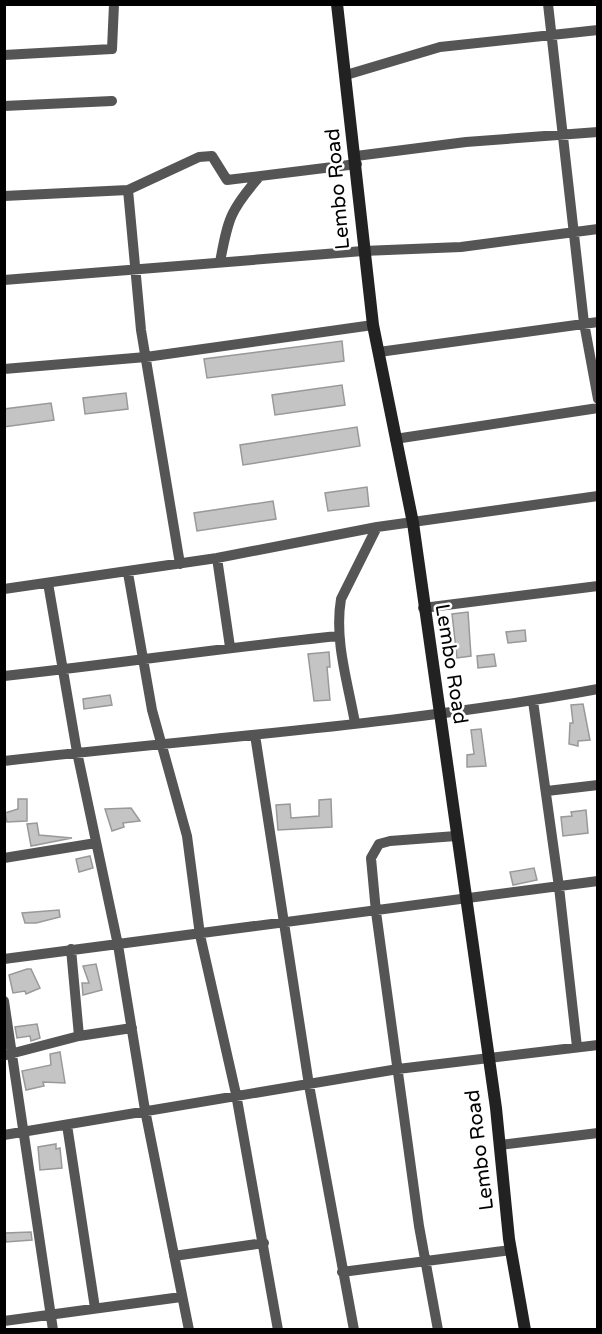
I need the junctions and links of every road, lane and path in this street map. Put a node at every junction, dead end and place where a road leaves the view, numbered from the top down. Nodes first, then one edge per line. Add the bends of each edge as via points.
1 (114, 4) edge
2 (337, 4) edge
3 (548, 4) edge
4 (597, 30) edge
5 (552, 34) junction
6 (4, 55) edge
7 (346, 75) junction
8 (112, 101) dead end
9 (4, 106) edge
10 (597, 132) edge
11 (563, 133) junction
12 (356, 160) junction
13 (260, 176) junction
14 (128, 190) junction
15 (4, 196) edge
16 (597, 229) edge
17 (573, 232) junction
18 (363, 252) junction
19 (220, 262) junction
20 (137, 270) junction
21 (4, 280) edge
22 (597, 322) edge
23 (584, 323) junction
24 (373, 325) junction
25 (379, 352) junction
26 (146, 357) junction
27 (4, 369) edge
28 (597, 399) edge
29 (597, 408) edge
30 (395, 439) junction
31 (597, 496) edge
32 (413, 523) junction
33 (377, 527) junction
34 (217, 558) junction
35 (180, 564) junction
36 (128, 573) junction
37 (48, 583) junction
38 (597, 586) edge
39 (4, 589) edge
40 (423, 608) junction
41 (339, 636) junction
42 (230, 646) junction
43 (144, 661) junction
44 (63, 670) junction
45 (4, 676) edge
46 (597, 689) edge
47 (533, 701) junction
48 (439, 713) junction
49 (355, 723) junction
50 (255, 735) junction
51 (163, 743) junction
52 (77, 752) junction
53 (4, 761) edge
54 (597, 785) edge
55 (546, 791) junction
56 (456, 836) junction
57 (96, 843) junction
58 (4, 858) edge
59 (597, 881) edge
60 (559, 887) junction
61 (466, 899) junction
62 (375, 912) junction
63 (284, 924) junction
64 (200, 935) junction
65 (118, 945) junction
66 (71, 949) junction
67 (4, 959) edge
68 (4, 1001) edge
69 (132, 1028) junction
70 (79, 1036) junction
71 (597, 1046) edge
72 (577, 1047) junction
73 (8, 1055) edge
74 (488, 1059) junction
75 (398, 1070) junction
76 (309, 1085) junction
77 (236, 1094) junction
78 (145, 1110) junction
79 (67, 1125) junction
80 (22, 1132) junction
81 (597, 1133) edge
82 (4, 1135) edge
83 (500, 1145) junction
84 (264, 1244) junction
85 (511, 1250) junction
86 (174, 1256) junction
87 (425, 1261) junction
88 (342, 1272) junction
89 (181, 1297) junction
90 (95, 1308) junction
91 (50, 1314) junction
92 (4, 1321) edge
93 (53, 1329) edge
94 (189, 1329) edge
95 (278, 1329) edge
96 (354, 1329) edge
97 (438, 1329) edge
98 (525, 1329) edge

1 - 6 street via 112,49
2 - 7 street, Lembo Road
3 - 5 street
4 - 5 street
5 - 7 street via 440,47
5 - 11 street
7 - 12 street, Lembo Road
8 - 9 street
10 - 11 street
11 - 12 street via 466,142
11 - 17 street
12 - 13 street
12 - 18 street, Lembo Road
13 - 14 street via 227,180 212,156 198,157
13 - 19 street via 241,197 228,220
14 - 15 street
14 - 20 street
16 - 17 street
17 - 18 street via 461,247
17 - 23 street
18 - 19 street
18 - 24 street, Lembo Road
19 - 20 street
20 - 21 street
20 - 26 street
22 - 23 street
23 - 25 street
23 - 28 street
24 - 25 street, Lembo Road
24 - 26 street
25 - 30 street, Lembo Road
26 - 27 street
26 - 35 street
29 - 30 street
30 - 32 street, Lembo Road
31 - 32 street
32 - 33 street
32 - 40 street, Lembo Road
33 - 34 street
33 - 41 street via 341,599
34 - 35 street
34 - 42 street
35 - 36 street
36 - 37 street
36 - 43 street
37 - 39 street
37 - 44 street
38 - 40 street
40 - 48 street, Lembo Road
41 - 42 street
41 - 49 street
42 - 43 street
43 - 44 street
43 - 51 street via 152,710
44 - 45 street
44 - 52 street
46 - 47 street
47 - 48 street
47 - 55 street
48 - 49 street
48 - 56 street, Lembo Road
49 - 50 street
50 - 51 street
50 - 63 street
51 - 52 street
51 - 64 street via 187,836
52 - 53 street
52 - 57 street
54 - 55 street
55 - 60 street
56 - 61 street, Lembo Road
56 - 62 street via 379,844 371,858
57 - 58 street
57 - 65 street
59 - 60 street
60 - 61 street
60 - 72 street
61 - 62 street
61 - 74 street, Lembo Road
62 - 63 street
62 - 75 street
63 - 64 street
63 - 76 street
64 - 65 street
64 - 77 street
65 - 66 street
65 - 69 street
66 - 67 street
66 - 70 street
68 - 73 street
69 - 70 street
69 - 78 street
70 - 73 street
71 - 72 street
72 - 74 street
73 - 80 street
74 - 75 street
74 - 83 street, Lembo Road
75 - 76 street
75 - 87 street
76 - 77 street
76 - 88 street
77 - 78 street
77 - 84 street
78 - 79 street
78 - 86 street
79 - 80 street
79 - 90 street
80 - 82 street
80 - 91 street
81 - 83 street
83 - 85 street, Lembo Road
84 - 86 street
84 - 95 street
85 - 87 street
85 - 98 street, Lembo Road
86 - 89 street
87 - 88 street
87 - 97 street
88 - 96 street
89 - 90 street
89 - 94 street
90 - 91 street
91 - 92 street
91 - 93 street

